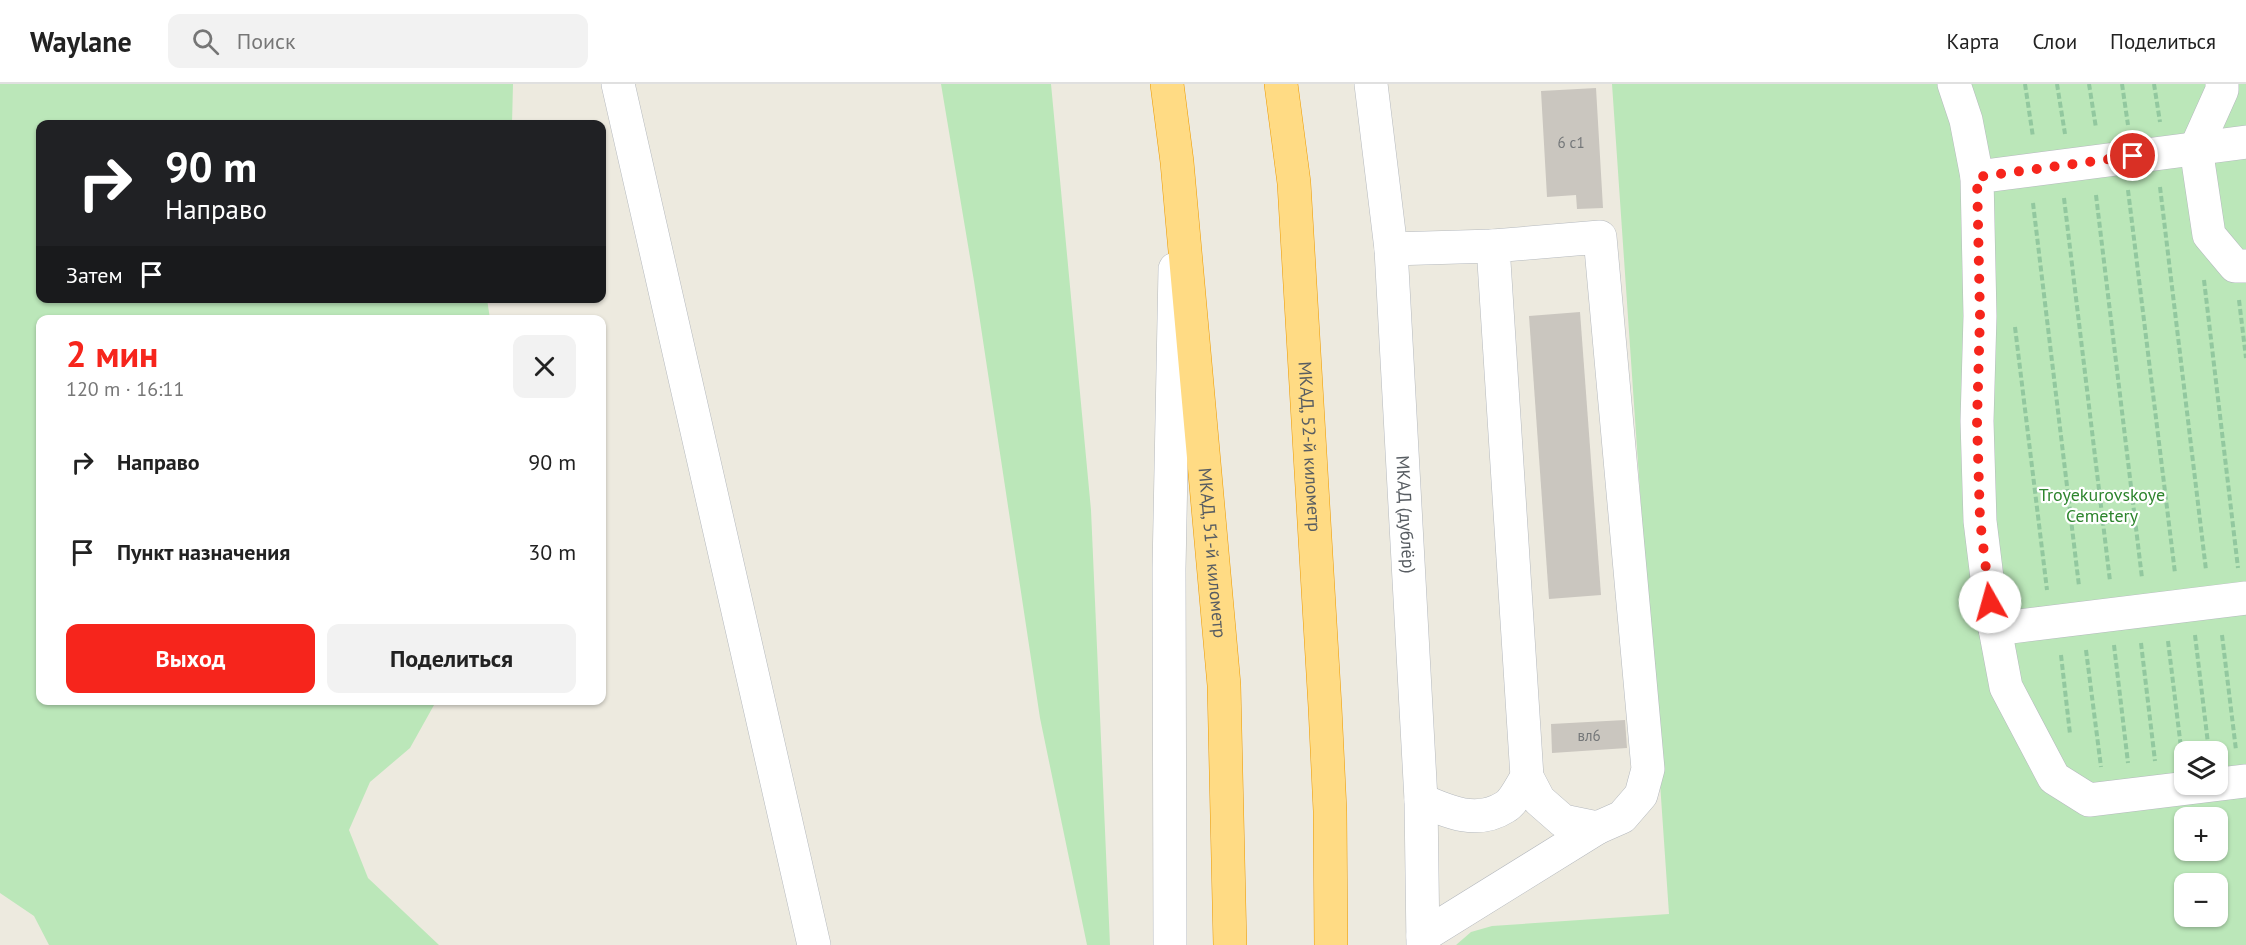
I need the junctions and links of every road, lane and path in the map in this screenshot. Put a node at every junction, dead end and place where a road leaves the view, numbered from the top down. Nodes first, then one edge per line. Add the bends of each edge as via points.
1 (618, 84) edge
2 (1167, 84) edge
3 (1281, 84) edge
4 (1371, 84) edge
5 (1954, 84) edge
6 (2025, 84) edge
7 (2057, 84) edge
8 (2089, 84) edge
9 (2122, 84) edge
10 (2222, 84) edge
11 (2246, 142) edge
12 (2196, 148) junction
13 (1177, 162) junction
14 (2089, 162) junction
15 (1977, 177) junction
16 (2209, 235) junction
17 (1493, 246) junction
18 (1391, 249) junction
19 (2241, 266) edge
20 (2014, 316) dead end
21 (2246, 358) edge
22 (2153, 609) edge
23 (1995, 629) junction
24 (2070, 735) dead end
25 (2179, 741) edge
26 (2205, 741) edge
27 (1527, 777) junction
28 (2243, 782) edge
29 (2132, 795) junction
30 (1421, 800) junction
31 (1597, 828) junction
32 (1423, 940) edge
33 (814, 945) edge
34 (1170, 945) edge
35 (1230, 945) edge
36 (1331, 945) edge

1 - 33 street
2 - 13 highway
3 - 36 highway, МКАД, 52-й километр via 1294,183 1330,811
4 - 18 street, МКАД (дублёр)
5 - 15 street via 1966,120
6 - 14 path
7 - 14 path
8 - 14 path
9 - 14 path
10 - 12 street
11 - 12 street
12 - 14 street
12 - 16 street
13 - 34 street via 1169,569
13 - 35 highway, МКАД, 51-й километр via 1224,685
14 - 15 street
14 - 22 path
14 - 22 path
14 - 22 path
14 - 22 path
14 - 22 path
15 - 23 street via 1980,520
16 - 19 street
16 - 22 path via 2199,245
17 - 18 street
17 - 27 street
17 - 31 street via 1600,237 1648,769 1641,795 1622,817
18 - 30 street, МКАД (дублёр)
19 - 21 path
20 - 22 path
22 - 23 street
22 - 24 path
22 - 25 path
22 - 26 path
22 - 28 path
22 - 29 path
22 - 29 path
22 - 29 path
23 - 29 street via 2006,687 2054,778 2089,800
27 - 30 street via 1507,807 1483,816 1453,814
27 - 31 street via 1539,800 1563,821
28 - 29 street
30 - 32 street, МКАД (дублёр)
31 - 32 street

